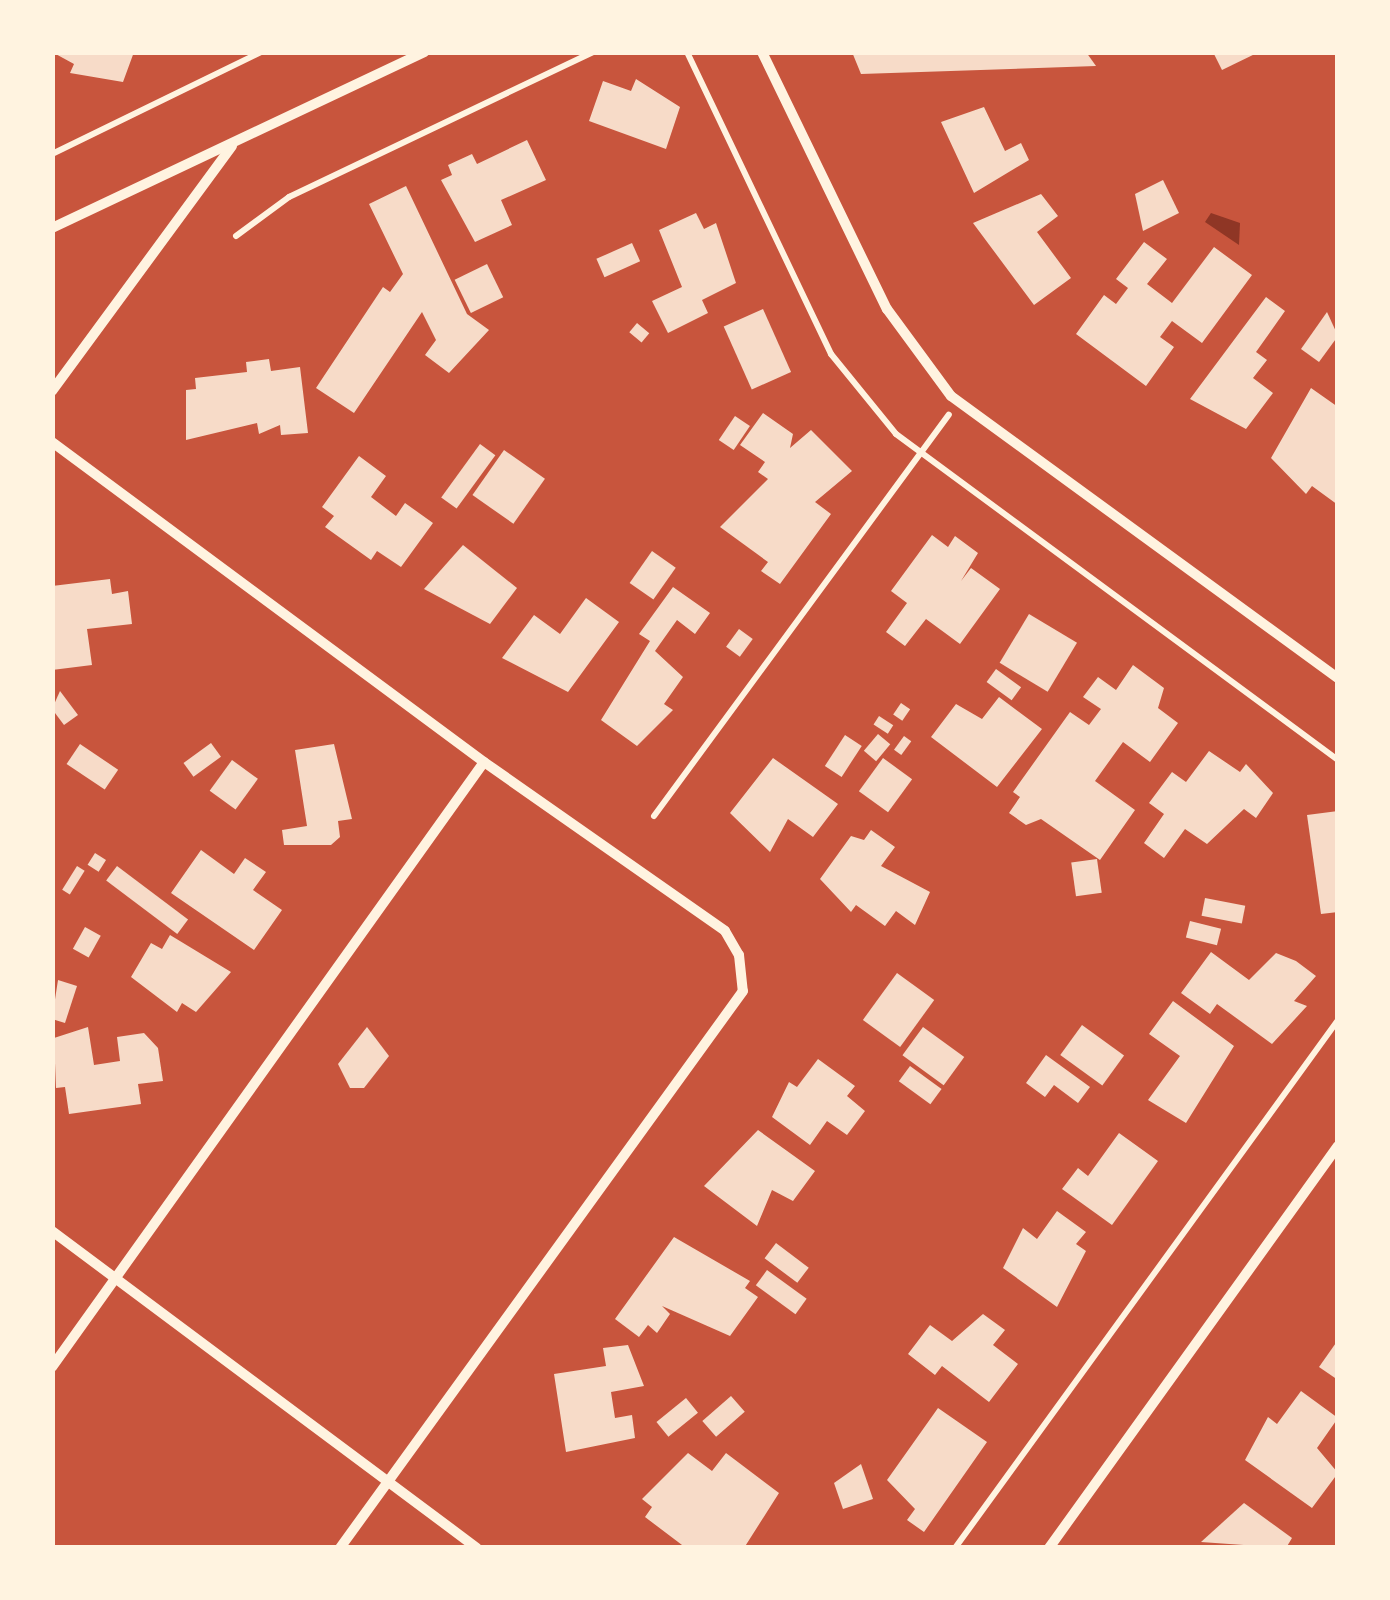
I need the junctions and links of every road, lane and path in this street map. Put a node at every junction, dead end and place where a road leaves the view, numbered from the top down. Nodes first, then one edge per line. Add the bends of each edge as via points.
1 (261, 52) edge
2 (424, 52) edge
3 (593, 52) edge
4 (688, 52) edge
5 (762, 52) edge
6 (235, 142) junction
7 (52, 154) edge
8 (52, 228) edge
9 (236, 236) dead end
10 (52, 391) edge
11 (958, 402) junction
12 (52, 442) edge
13 (919, 456) junction
14 (1338, 678) edge
15 (1338, 760) edge
16 (484, 762) junction
17 (654, 816) dead end
18 (1338, 1020) edge
19 (1338, 1146) edge
20 (52, 1232) edge
21 (114, 1277) junction
22 (52, 1367) edge
23 (386, 1480) junction
24 (340, 1548) edge
25 (478, 1548) edge
26 (955, 1548) edge
27 (1050, 1548) edge

1 - 7 path
2 - 6 street
3 - 9 path via 289,197
4 - 13 path via 831,354
5 - 11 street via 886,309
6 - 8 street
6 - 10 street
11 - 13 path
11 - 14 street
12 - 16 street
13 - 15 path
13 - 17 path
16 - 21 street
16 - 23 street via 724,931 739,955 742,991
18 - 26 path
19 - 27 street
20 - 21 street
21 - 22 street
21 - 23 street
23 - 24 street
23 - 25 street

